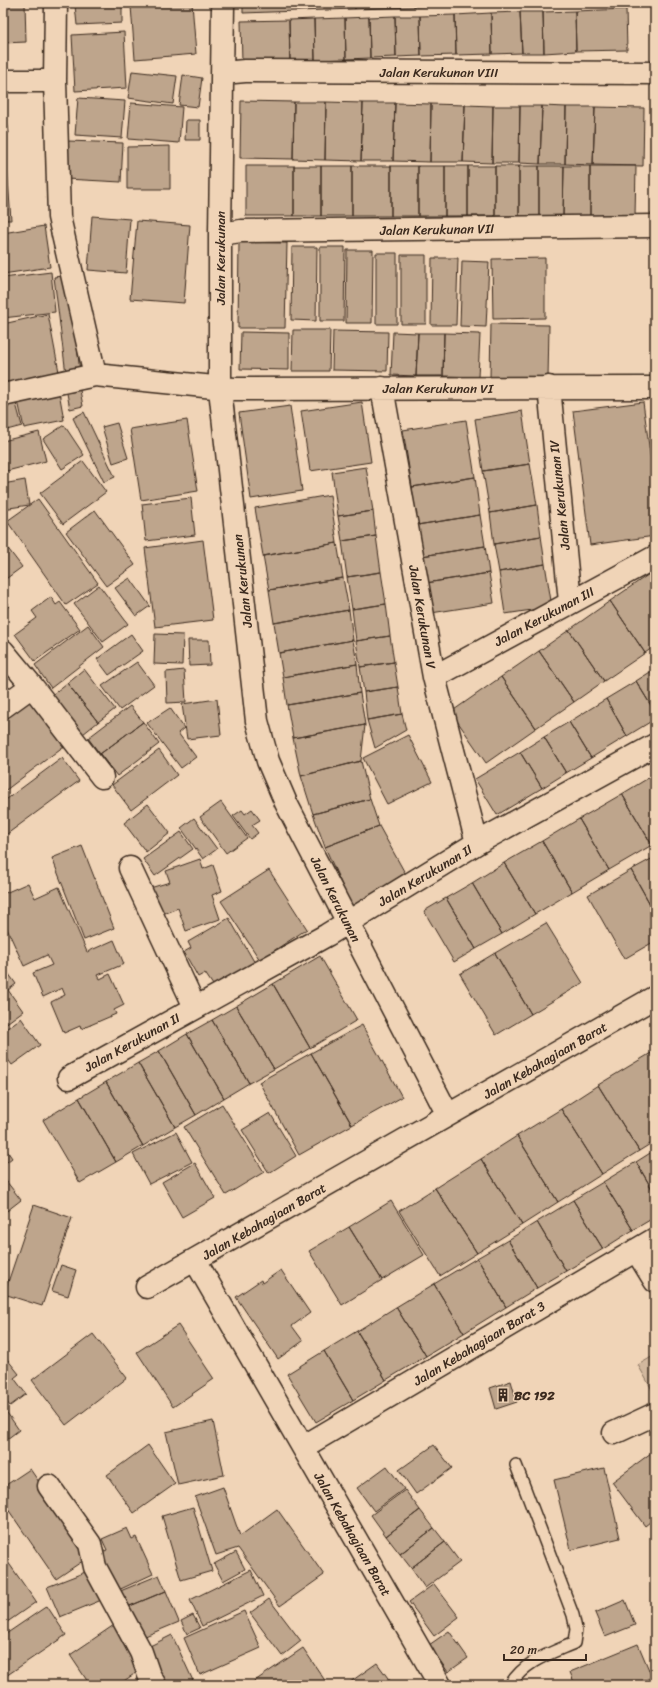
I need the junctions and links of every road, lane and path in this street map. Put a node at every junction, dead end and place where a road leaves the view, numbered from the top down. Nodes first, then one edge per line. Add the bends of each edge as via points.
1 (56, 3) edge
2 (223, 3) edge
3 (223, 73) junction
4 (655, 73) edge
5 (3, 81) edge
6 (55, 81) junction
7 (655, 226) edge
8 (220, 234) junction
9 (95, 375) junction
10 (549, 387) junction
11 (382, 388) junction
12 (655, 388) edge
13 (220, 389) junction
14 (3, 395) edge
15 (655, 557) edge
16 (570, 602) junction
17 (3, 651) edge
18 (434, 676) junction
19 (32, 686) junction
20 (3, 707) edge
21 (655, 745) edge
22 (102, 777) dead end
23 (477, 843) junction
24 (130, 868) dead end
25 (347, 921) junction
26 (655, 997) edge
27 (196, 1007) junction
28 (69, 1078) dead end
29 (448, 1115) junction
30 (655, 1239) edge
31 (636, 1250) junction
32 (195, 1260) junction
33 (655, 1281) edge
34 (147, 1287) dead end
35 (655, 1414) edge
36 (614, 1433) dead end
37 (303, 1448) junction
38 (516, 1465) dead end
39 (49, 1486) dead end
40 (155, 1685) edge
41 (440, 1685) edge
42 (510, 1685) edge

1 - 6 street
2 - 3 street, Jalan Kerukunan
3 - 4 street, Jalan Kerukunan VIII
3 - 8 street, Jalan Kerukunan
5 - 6 street
6 - 9 street via 59,217
7 - 8 street, Jalan Kerukunan VII via 241,231
8 - 13 street, Jalan Kerukunan
9 - 13 street, Jalan Kerukunan VI
9 - 14 street, Jalan Kerukunan VI
10 - 11 street, Jalan Kerukunan VI
10 - 12 street, Jalan Kerukunan VI
10 - 16 street, Jalan Kerukunan IV
11 - 13 street, Jalan Kerukunan VI
11 - 18 street, Jalan Kerukunan V
13 - 25 street, Jalan Kerukunan via 257,720 268,761 286,803
15 - 16 street, Jalan Kerukunan III
16 - 18 street, Jalan Kerukunan III
17 - 19 street
18 - 23 street, Jalan Kerukunan V
19 - 20 street
19 - 22 street
21 - 23 street, Jalan Kerukunan II
23 - 25 street, Jalan Kerukunan II
24 - 27 street, Jalan Kerukunan II
25 - 27 street, Jalan Kerukunan II
25 - 29 street, Jalan Kerukunan
26 - 29 street, Jalan Kebahagiaan Barat
27 - 28 street, Jalan Kerukunan II
29 - 32 street, Jalan Kebahagiaan Barat
30 - 31 street, Jalan Kebahagiaan Barat 3
31 - 33 street
31 - 37 street, Jalan Kebahagiaan Barat 3
32 - 34 street
32 - 37 street, Jalan Kebahagiaan Barat
35 - 36 street
37 - 41 street, Jalan Kebahagiaan Barat
38 - 42 lane via 576,1629 574,1643 527,1665
39 - 40 street via 90,1544 95,1567 141,1652

